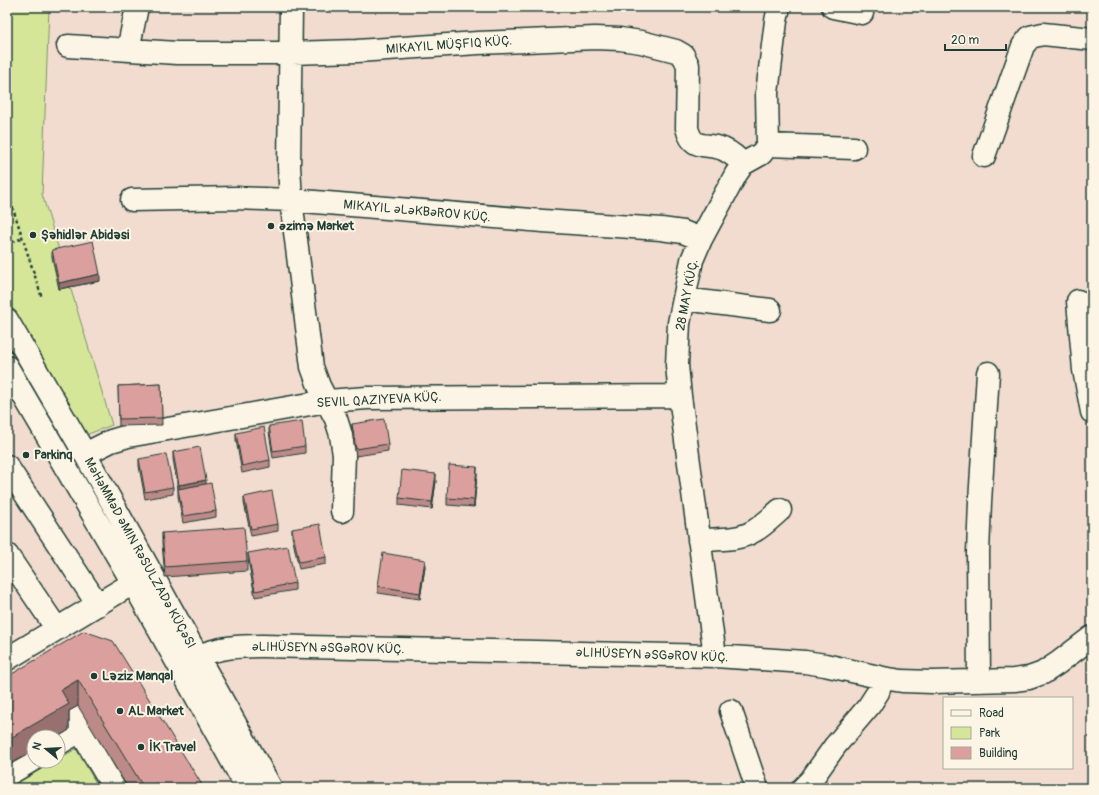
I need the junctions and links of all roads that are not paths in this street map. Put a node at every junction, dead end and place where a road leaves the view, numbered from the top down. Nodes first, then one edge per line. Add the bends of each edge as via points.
1 (137, 7) edge
2 (291, 7) edge
3 (779, 7) edge
4 (833, 7) edge
5 (862, 13) dead end
6 (1092, 39) edge
7 (68, 46) dead end
8 (128, 50) junction
9 (291, 53) junction
10 (768, 145) junction
11 (854, 148) dead end
12 (984, 156) dead end
13 (743, 164) junction
14 (132, 200) dead end
15 (291, 200) junction
16 (701, 239) junction
17 (684, 299) junction
18 (1078, 301) dead end
19 (770, 310) dead end
20 (7, 320) edge
21 (34, 366) junction
22 (988, 373) dead end
23 (9, 376) edge
24 (680, 396) junction
25 (327, 400) junction
26 (1092, 412) edge
27 (85, 454) junction
28 (7, 466) edge
29 (780, 510) dead end
30 (342, 511) dead end
31 (699, 540) junction
32 (7, 555) edge
33 (133, 583) junction
34 (98, 605) junction
35 (57, 629) junction
36 (1092, 637) edge
37 (30, 646) junction
38 (198, 656) junction
39 (715, 656) junction
40 (7, 659) edge
41 (42, 665) edge
42 (180, 668) junction
43 (883, 678) junction
44 (980, 681) junction
45 (731, 711) dead end
46 (69, 712) edge
47 (80, 731) junction
48 (66, 739) edge
49 (26, 764) edge
50 (7, 775) edge
51 (114, 788) edge
52 (247, 788) edge
53 (271, 788) edge
54 (757, 788) edge
55 (803, 788) edge

1 - 8 street
2 - 9 street
3 - 10 street via 767,93
4 - 5 street
6 - 12 street via 1043,34 1030,38 1023,46
7 - 8 street
8 - 9 street via 177,53
9 - 13 street via 595,38 641,42 683,55 688,65 689,137 697,144 722,148
9 - 15 street
10 - 11 street
10 - 13 street, 28 MAY KÜÇ. via 761,154
13 - 16 street, 28 MAY KÜÇ.
14 - 15 street
15 - 16 street via 661,229 683,232
15 - 25 street via 312,367
16 - 17 street, 28 MAY KÜÇ. via 692,260
17 - 19 street
17 - 24 street, 28 MAY KÜÇ. via 679,323 677,365
18 - 26 street via 1084,370
20 - 21 street, MƏHƏMMƏD ƏMIN RƏSULZADƏ KÜÇƏSI
21 - 23 street
21 - 27 street, MƏHƏMMƏD ƏMIN RƏSULZADƏ KÜÇƏSI
22 - 44 street via 978,553
23 - 33 street, MƏHƏMMƏD ƏMIN RƏSULZADƏ KÜÇƏSI
24 - 25 street
24 - 31 street, 28 MAY KÜÇ.
25 - 27 street via 128,436
25 - 30 street via 342,435
27 - 38 street, MƏHƏMMƏD ƏMIN RƏSULZADƏ KÜÇƏSI
28 - 34 street
29 - 31 street via 746,535
31 - 39 street, 28 MAY KÜÇ.
32 - 35 street
33 - 34 street
33 - 42 street, MƏHƏMMƏD ƏMIN RƏSULZADƏ KÜÇƏSI
34 - 35 street
35 - 37 street
36 - 44 street, ƏLIHÜSEYN ƏSGƏROV KÜÇ. via 1043,673 1014,680
37 - 40 street
37 - 41 street
38 - 39 street, ƏLIHÜSEYN ƏSGƏROV KÜÇ. via 233,646
38 - 42 street, ƏLIHÜSEYN ƏSGƏROV KÜÇ.
38 - 53 street, MƏHƏMMƏD ƏMIN RƏSULZADƏ KÜÇƏSI
39 - 43 street, ƏLIHÜSEYN ƏSGƏROV KÜÇ. via 825,664
42 - 52 street, MƏHƏMMƏD ƏMIN RƏSULZADƏ KÜÇƏSI
43 - 44 street, ƏLIHÜSEYN ƏSGƏROV KÜÇ. via 932,682
43 - 55 street via 870,706
45 - 54 street
46 - 47 street
47 - 48 street
47 - 51 street
49 - 50 street

